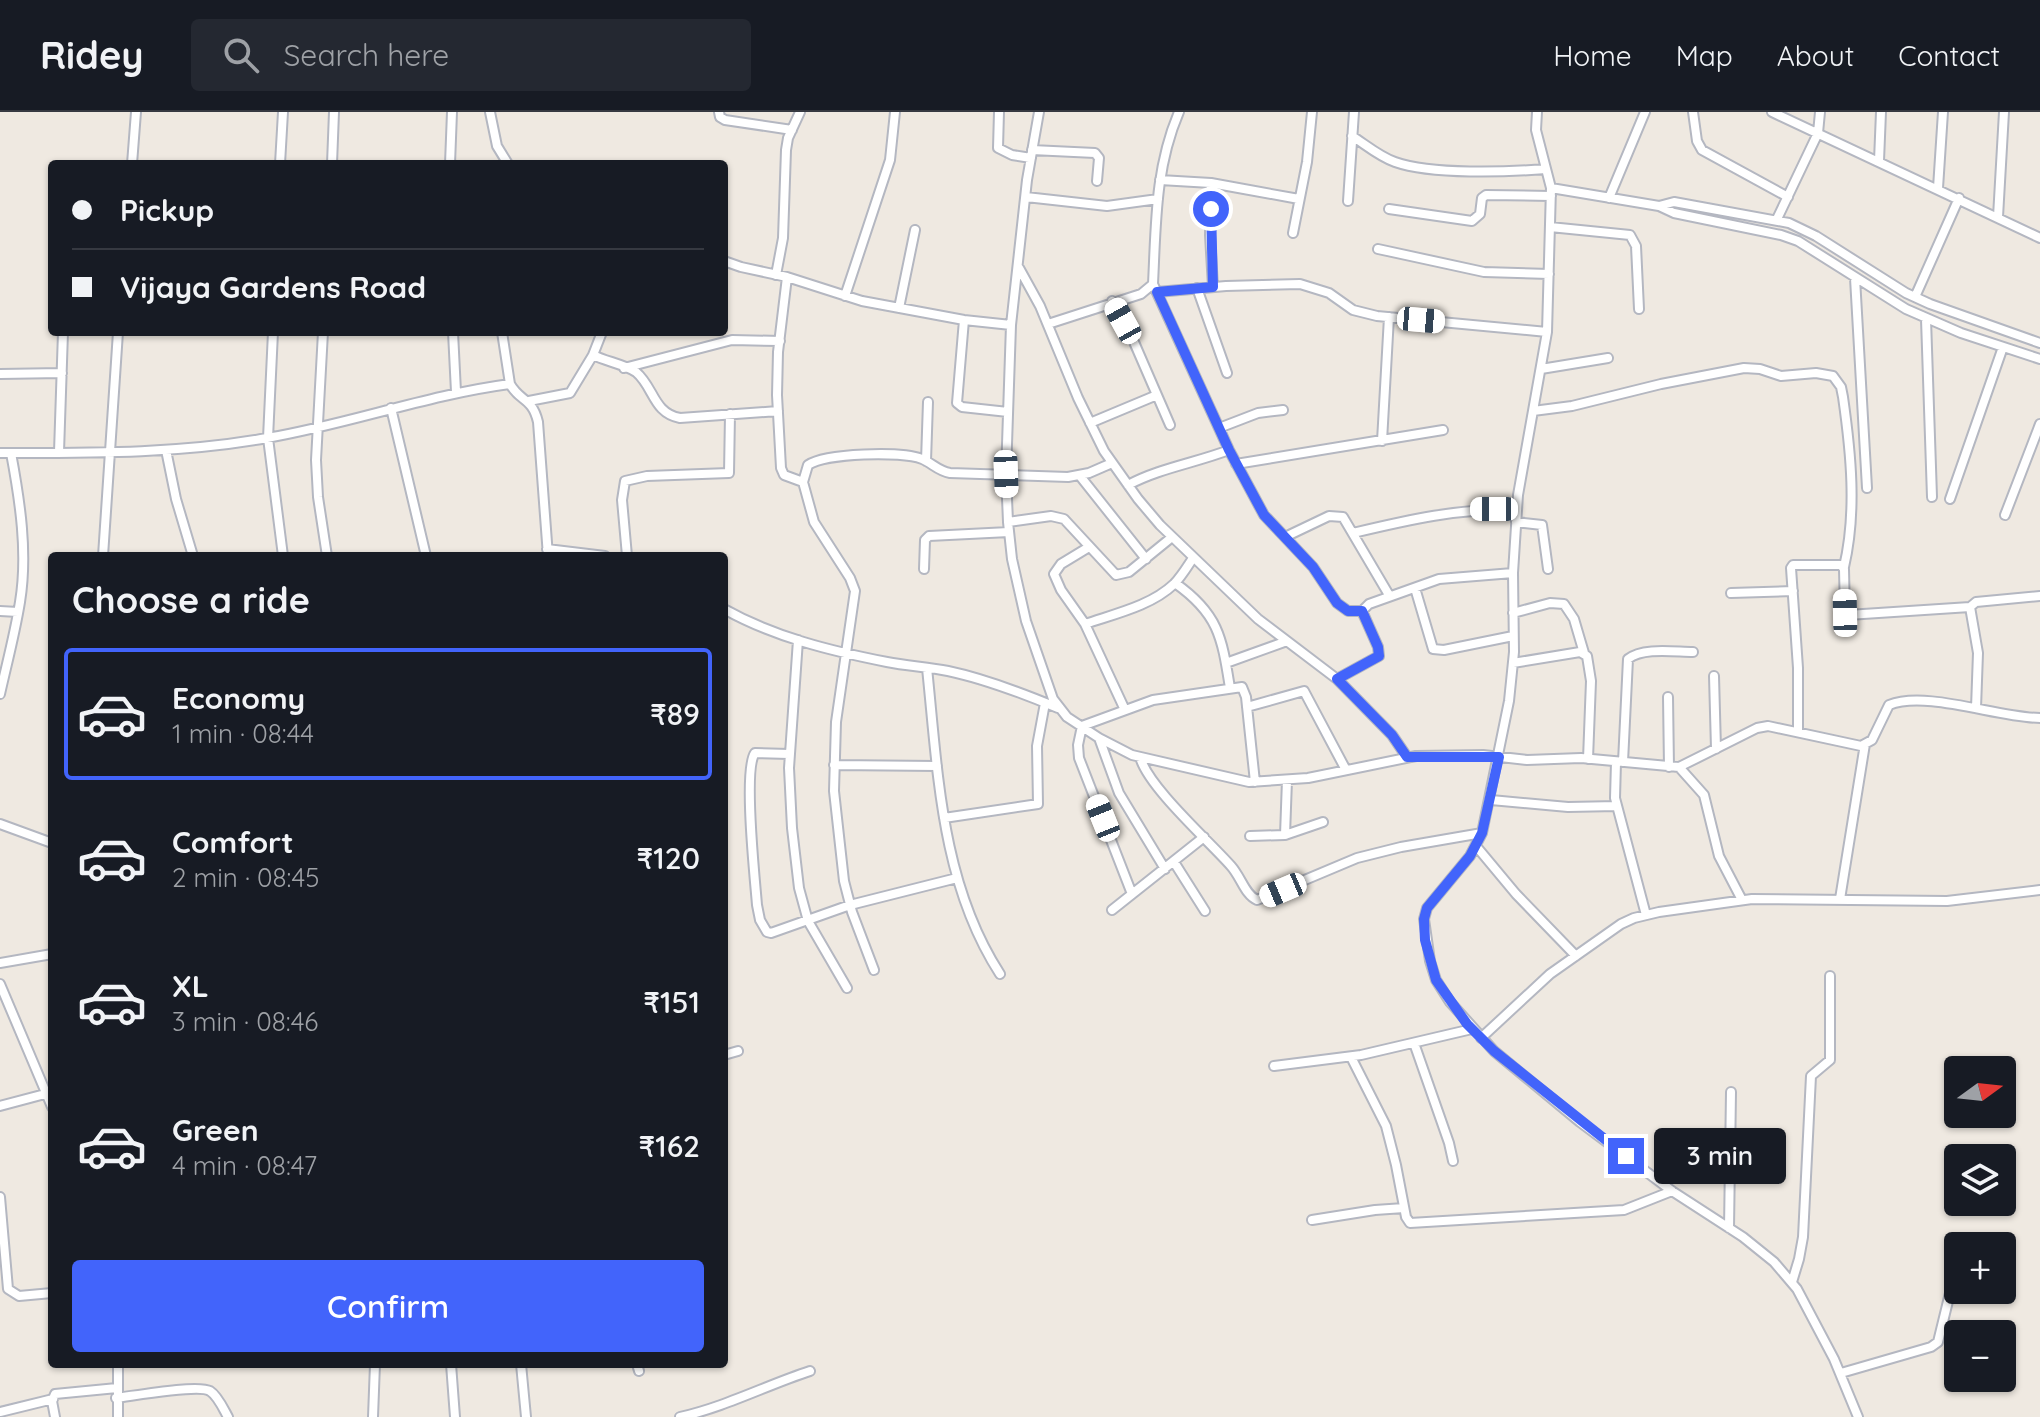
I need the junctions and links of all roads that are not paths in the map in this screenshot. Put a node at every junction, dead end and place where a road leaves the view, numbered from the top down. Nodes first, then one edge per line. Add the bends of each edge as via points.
1 (136, 112) edge
2 (283, 112) edge
3 (334, 112) edge
4 (452, 112) edge
5 (490, 112) edge
6 (719, 112) edge
7 (800, 112) edge
8 (895, 112) edge
9 (999, 112) edge
10 (1039, 112) edge
11 (1179, 112) edge
12 (1312, 112) edge
13 (1354, 112) edge
14 (1537, 112) edge
15 (1645, 112) edge
16 (1693, 112) edge
17 (1772, 112) edge
18 (1820, 112) edge
19 (1881, 112) edge
20 (1943, 112) edge
21 (2004, 112) edge
22 (792, 130) junction
23 (1818, 133) junction
24 (1352, 136) junction
25 (1032, 154) junction
26 (132, 160) edge
27 (280, 160) edge
28 (332, 160) edge
29 (450, 160) edge
30 (503, 160) edge
31 (1879, 161) junction
32 (1546, 169) junction
33 (1160, 180) junction
34 (1097, 181) dead end
35 (1211, 183) junction
36 (1938, 188) junction
37 (1551, 192) junction
38 (1026, 197) junction
39 (1788, 197) junction
40 (1609, 198) junction
41 (1959, 198) junction
42 (1158, 199) junction
43 (1299, 199) junction
44 (1348, 201) dead end
45 (1659, 206) junction
46 (1389, 209) dead end
47 (1998, 217) junction
48 (1777, 219) junction
49 (1550, 227) junction
50 (915, 230) dead end
51 (1293, 233) dead end
52 (2040, 238) edge
53 (1378, 249) dead end
54 (728, 262) edge
55 (1019, 268) junction
56 (1549, 274) junction
57 (776, 275) junction
58 (787, 277) junction
59 (1855, 278) junction
60 (1213, 287) junction
61 (1155, 288) junction
62 (1197, 288) junction
63 (845, 296) junction
64 (1915, 297) junction
65 (1112, 301) junction
66 (899, 308) junction
67 (1639, 309) dead end
68 (1389, 317) junction
69 (1926, 319) junction
70 (964, 320) junction
71 (1048, 324) junction
72 (1011, 325) junction
73 (1547, 332) junction
74 (63, 336) edge
75 (118, 336) edge
76 (273, 336) edge
77 (323, 336) edge
78 (453, 336) edge
79 (503, 336) edge
80 (600, 336) edge
81 (780, 341) junction
82 (2040, 343) edge
83 (2003, 347) junction
84 (593, 355) junction
85 (1608, 358) dead end
86 (2040, 359) edge
87 (624, 368) junction
88 (1541, 369) junction
89 (62, 373) junction
90 (1227, 373) dead end
91 (0, 374) edge
92 (510, 384) junction
93 (456, 392) junction
94 (1157, 395) junction
95 (529, 401) junction
96 (928, 402) dead end
97 (391, 408) junction
98 (1283, 410) dead end
99 (778, 411) junction
100 (1533, 411) junction
101 (1008, 412) junction
102 (730, 414) junction
103 (1090, 423) junction
104 (2040, 424) edge
105 (1170, 425) dead end
106 (317, 428) junction
107 (1219, 428) junction
108 (1443, 430) dead end
109 (268, 438) junction
110 (1382, 441) junction
111 (166, 450) junction
112 (1229, 450) junction
113 (111, 451) junction
114 (59, 452) junction
115 (0, 453) edge
116 (11, 453) junction
117 (926, 461) junction
118 (1112, 463) junction
119 (1236, 464) junction
120 (1006, 474) junction
121 (1080, 476) junction
122 (803, 482) junction
123 (1128, 485) junction
124 (1867, 488) dead end
125 (1932, 497) dead end
126 (1950, 499) dead end
127 (1517, 509) junction
128 (2005, 515) dead end
129 (1008, 522) junction
130 (1516, 522) junction
131 (1009, 532) junction
132 (1353, 533) junction
133 (1172, 537) junction
134 (1285, 537) junction
135 (1089, 547) junction
136 (103, 552) edge
137 (192, 552) edge
138 (282, 552) edge
139 (326, 552) edge
140 (425, 552) edge
141 (548, 552) edge
142 (627, 552) edge
143 (1193, 558) junction
144 (1146, 559) junction
145 (1844, 567) junction
146 (924, 569) dead end
147 (1548, 569) dead end
148 (1513, 573) junction
149 (1175, 583) junction
150 (1415, 588) junction
151 (1793, 591) junction
152 (1731, 593) dead end
153 (1389, 595) junction
154 (2040, 596) edge
155 (1970, 607) junction
156 (0, 611) edge
157 (728, 611) edge
158 (1362, 611) junction
159 (18, 612) junction
160 (1513, 613) junction
161 (1085, 624) junction
162 (1513, 636) junction
163 (798, 640) junction
164 (1287, 641) junction
165 (1693, 652) dead end
166 (845, 653) junction
167 (1584, 653) junction
168 (1226, 663) junction
169 (1513, 663) junction
170 (927, 668) junction
171 (1714, 676) dead end
172 (1337, 679) junction
173 (1230, 688) junction
174 (0, 694) edge
175 (1668, 697) dead end
176 (1045, 703) junction
177 (1247, 707) junction
178 (1976, 708) junction
179 (1059, 709) junction
180 (1125, 710) junction
181 (2040, 718) edge
182 (1082, 726) junction
183 (1798, 732) junction
184 (1099, 738) junction
185 (1865, 744) junction
186 (1716, 749) junction
187 (789, 754) junction
188 (1140, 757) junction
189 (1407, 757) junction
190 (1499, 757) junction
191 (1588, 759) junction
192 (1620, 762) junction
193 (834, 765) junction
194 (937, 766) junction
195 (1674, 767) junction
196 (1346, 770) junction
197 (1287, 780) junction
198 (1255, 782) junction
199 (1491, 800) junction
200 (1617, 806) junction
201 (944, 818) junction
202 (1323, 822) dead end
203 (0, 824) edge
204 (1482, 833) junction
205 (1285, 835) junction
206 (1250, 836) dead end
207 (1204, 837) junction
208 (48, 842) edge
209 (1476, 846) junction
210 (1174, 862) junction
211 (1165, 869) junction
212 (957, 878) junction
213 (2040, 890) edge
214 (1132, 894) junction
215 (1840, 899) junction
216 (1742, 900) junction
217 (850, 905) junction
218 (1112, 910) dead end
219 (1205, 911) dead end
220 (1646, 915) junction
221 (808, 921) junction
222 (48, 955) edge
223 (1576, 956) junction
224 (0, 963) edge
225 (874, 970) dead end
226 (1000, 974) dead end
227 (1830, 976) dead end
228 (0, 984) edge
229 (847, 988) dead end
230 (1472, 1029) junction
231 (1481, 1038) junction
232 (1414, 1043) junction
233 (738, 1051) dead end
234 (728, 1054) edge
235 (1351, 1057) junction
236 (1274, 1066) dead end
237 (1731, 1092) dead end
238 (45, 1094) junction
239 (48, 1100) edge
240 (0, 1106) edge
241 (1453, 1161) dead end
242 (1672, 1191) junction
243 (0, 1197) edge
244 (1404, 1208) junction
245 (1312, 1220) dead end
246 (1729, 1228) junction
247 (1792, 1282) junction
248 (3, 1283) edge
249 (48, 1293) edge
250 (1947, 1304) edge
251 (118, 1368) edge
252 (375, 1368) edge
253 (451, 1368) edge
254 (521, 1368) edge
255 (810, 1371) dead end
256 (1841, 1373) junction
257 (117, 1388) junction
258 (116, 1398) junction
259 (53, 1399) junction
260 (0, 1412) edge
261 (55, 1417) edge
262 (118, 1417) edge
263 (228, 1417) edge
264 (373, 1417) edge
265 (455, 1417) edge
266 (526, 1417) edge
267 (680, 1417) edge
268 (1858, 1417) edge

1 - 26 street
2 - 27 street
3 - 28 street
4 - 29 street
5 - 30 street
6 - 22 street via 725,120
7 - 22 street
8 - 63 street via 890,160
9 - 25 street via 998,148 1012,155
10 - 25 street
11 - 33 street
12 - 43 street
13 - 24 street
14 - 32 street
15 - 40 street
16 - 39 street via 1702,150
17 - 23 street
18 - 23 street
19 - 31 street
20 - 36 street
21 - 47 street
22 - 57 street
23 - 31 street
23 - 39 street
24 - 32 street via 1403,164
24 - 44 street
25 - 34 street via 1095,153
25 - 38 street
31 - 36 street
32 - 37 street
33 - 35 street
33 - 42 street
35 - 43 street
35 - 60 street
36 - 41 street
37 - 40 street
37 - 46 street via 1486,195 1472,221
37 - 49 street
38 - 42 street via 1107,206
38 - 55 street
39 - 48 street
40 - 45 street
41 - 47 street
41 - 64 street
42 - 61 street
43 - 51 street
45 - 48 street via 1674,202
45 - 59 street via 1798,241
47 - 52 street
48 - 64 street via 1816,236
49 - 56 street
49 - 67 street via 1630,235 1636,246
50 - 66 street
53 - 56 street via 1484,272
54 - 57 street
55 - 71 street
55 - 72 street
56 - 73 street
57 - 58 street
58 - 63 street
58 - 81 street
59 - 69 street
59 - 124 street
60 - 62 street
60 - 68 street via 1300,284 1329,293 1353,310
61 - 62 street
61 - 65 street
61 - 107 street
62 - 90 street
63 - 66 street
64 - 82 street
65 - 71 street
65 - 94 street
66 - 70 street
68 - 73 street
68 - 110 street
69 - 83 street
69 - 125 street
70 - 72 street
70 - 101 street via 957,403
71 - 103 street
72 - 101 street
73 - 88 street
74 - 89 street
75 - 113 street
76 - 109 street
77 - 106 street
78 - 93 street
79 - 92 street
80 - 84 street
81 - 87 street via 720,342
81 - 99 street
83 - 86 street
83 - 126 street
84 - 87 street
84 - 95 street via 570,393
85 - 88 street
87 - 102 street via 636,373 671,416
88 - 100 street
89 - 91 street
89 - 114 street
92 - 93 street
92 - 95 street
93 - 97 street
94 - 103 street
94 - 105 street
95 - 141 street via 538,422
96 - 117 street
97 - 106 street
97 - 140 street
98 - 107 street
99 - 102 street
99 - 122 street via 782,473
100 - 127 street
100 - 145 street via 1744,368 1781,376 1833,376 1841,387 1852,470
101 - 120 street
102 - 142 street via 729,473 625,481
103 - 118 street
104 - 128 street
106 - 109 street
106 - 139 street via 318,497
107 - 112 street
108 - 110 street
109 - 111 street
109 - 138 street
110 - 119 street
111 - 113 street
111 - 137 street
112 - 119 street
112 - 123 street
113 - 114 street
113 - 136 street
114 - 116 street
115 - 116 street
116 - 159 street via 22,530
117 - 120 street via 941,472
117 - 122 street via 909,456 836,457 808,465
118 - 121 street
118 - 123 street
119 - 134 street via 1264,515
120 - 121 street
120 - 129 street
121 - 144 street
122 - 166 street via 814,522 855,591
123 - 133 street
127 - 130 street
127 - 132 street via 1438,513
129 - 131 street
129 - 135 street via 1059,516
130 - 147 street via 1542,525
130 - 148 street
131 - 146 street via 929,536
131 - 179 street via 1026,621
132 - 134 street via 1337,515
132 - 153 street
133 - 143 street
133 - 144 street
134 - 158 street via 1337,603 1348,611
135 - 144 street via 1116,575
135 - 161 street via 1054,574
143 - 149 street
143 - 164 street
145 - 151 street via 1793,565
145 - 155 street via 1845,615
148 - 150 street via 1439,579
148 - 160 street
149 - 161 street via 1146,601
149 - 168 street via 1213,621
150 - 153 street
150 - 162 street via 1433,649
151 - 152 street
151 - 183 street
153 - 158 street
154 - 155 street via 1976,602
155 - 178 street via 1978,653
156 - 159 street
157 - 163 street
158 - 172 street via 1379,656
159 - 174 street
160 - 162 street
160 - 167 street via 1564,604
161 - 180 street
162 - 169 street
163 - 166 street
163 - 187 street
164 - 168 street
164 - 172 street
165 - 192 street via 1635,654 1628,659
166 - 170 street
166 - 193 street
167 - 169 street
167 - 191 street via 1591,681
168 - 173 street
169 - 190 street
170 - 176 street via 1003,686
170 - 194 street
171 - 186 street
172 - 189 street
173 - 177 street via 1245,690
173 - 180 street via 1153,700
175 - 195 street
176 - 179 street
176 - 201 street via 1037,746 1038,804
177 - 196 street via 1304,691
177 - 198 street
178 - 181 street
178 - 185 street via 1894,703
179 - 182 street
180 - 182 street
182 - 184 street
182 - 214 street via 1079,758
183 - 185 street
183 - 186 street via 1757,728
184 - 188 street
184 - 211 street via 1119,793
185 - 215 street
186 - 195 street
187 - 221 street via 792,828
187 - 221 street via 755,753 751,761 757,905 767,932
188 - 198 street
188 - 207 street via 1148,774
189 - 190 street
189 - 196 street
190 - 191 street
190 - 199 street
191 - 192 street
192 - 195 street
192 - 200 street via 1614,784
193 - 194 street
193 - 217 street
194 - 201 street
195 - 216 street via 1704,795 1719,856
196 - 197 street
197 - 198 street
197 - 205 street
199 - 200 street
199 - 204 street
200 - 220 street
201 - 212 street
202 - 205 street
203 - 208 street
204 - 207 street via 1357,858 1257,900
204 - 209 street
205 - 206 street
207 - 210 street
209 - 223 street
209 - 230 street via 1433,899 1424,919 1436,980
210 - 211 street
210 - 219 street
211 - 214 street
212 - 217 street
212 - 226 street via 974,931
213 - 215 street via 1947,901
214 - 218 street
215 - 216 street
216 - 220 street
217 - 221 street
217 - 225 street
220 - 223 street via 1621,924
221 - 229 street
222 - 224 street
223 - 231 street
227 - 247 street via 1830,1060 1811,1076 1803,1237
228 - 238 street
230 - 231 street
230 - 232 street
231 - 242 street
232 - 235 street
232 - 241 street
233 - 234 street
235 - 236 street
235 - 244 street via 1386,1126
237 - 246 street
238 - 239 street
238 - 240 street
242 - 244 street via 1624,1210 1592,1214 1414,1223
242 - 246 street
243 - 248 street
244 - 245 street
246 - 247 street
247 - 256 street
248 - 249 street via 14,1295
250 - 256 street via 1938,1342 1931,1347
251 - 257 street
252 - 264 street
253 - 265 street
254 - 266 street
255 - 267 street
256 - 268 street
257 - 258 street
257 - 259 street via 60,1393
258 - 262 street
258 - 263 street via 207,1390
259 - 260 street
259 - 261 street

